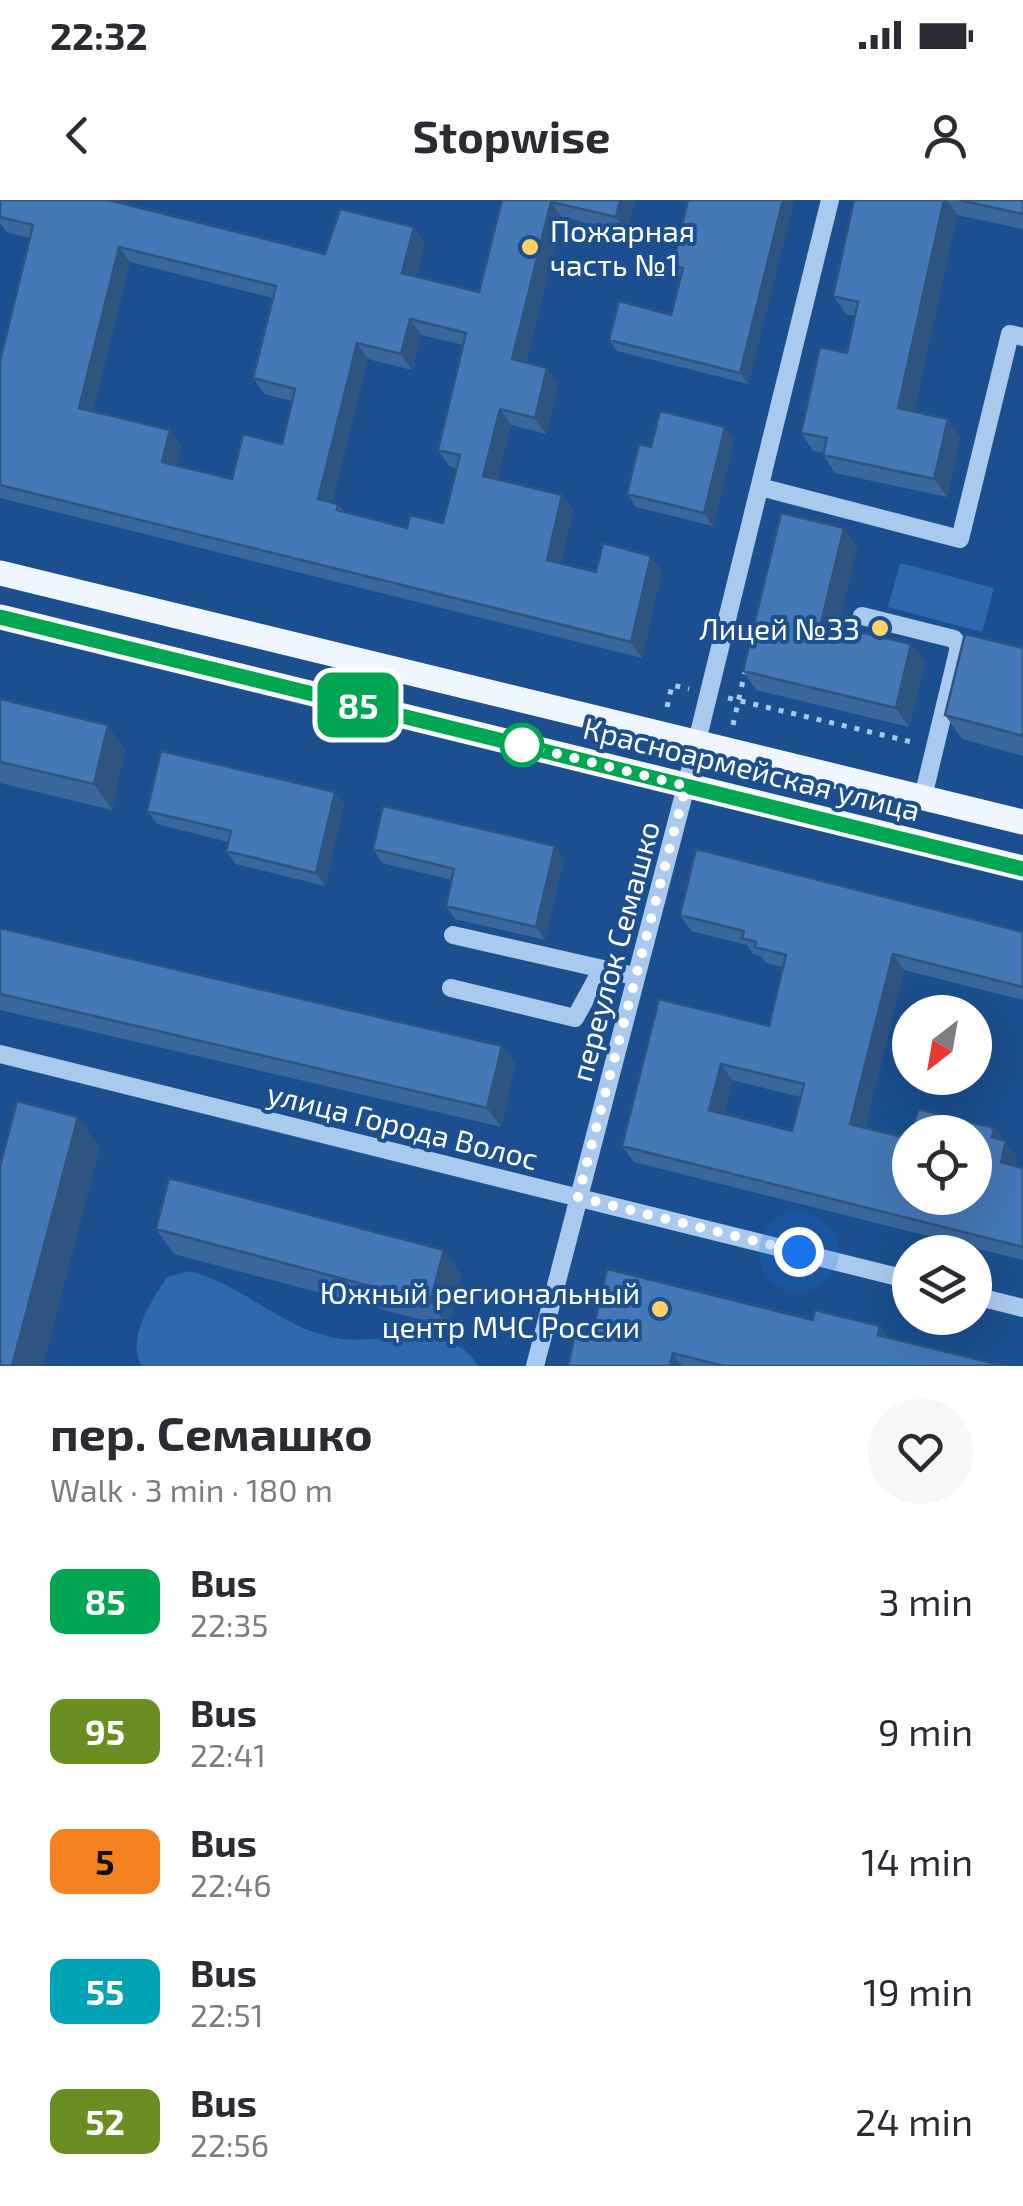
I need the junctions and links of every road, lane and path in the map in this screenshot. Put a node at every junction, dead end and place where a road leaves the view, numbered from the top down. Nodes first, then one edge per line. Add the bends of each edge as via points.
1 (830, 200) edge
2 (1023, 338) edge
3 (760, 488) junction
4 (0, 573) edge
5 (862, 616) dead end
6 (0, 617) edge
7 (747, 663) edge
8 (709, 694) junction
9 (738, 700) junction
10 (660, 734) junction
11 (697, 743) junction
12 (934, 748) junction
13 (727, 750) junction
14 (686, 786) junction
15 (922, 798) junction
16 (1023, 822) edge
17 (1023, 868) edge
18 (453, 935) dead end
19 (602, 968) junction
20 (634, 976) junction
21 (451, 988) dead end
22 (0, 1054) edge
23 (578, 1197) junction
24 (892, 1276) edge
25 (992, 1300) edge
26 (1023, 1308) edge
27 (536, 1366) edge

1 - 3 street, переулок Семашко
2 - 3 street via 1010,334 960,539
3 - 8 street, переулок Семашко
4 - 10 main road, Красноармейская улица
5 - 12 street via 954,639 959,647
6 - 14 main road, Красноармейская улица
7 - 9 path
8 - 9 path
8 - 10 path via 672,685
8 - 11 street, переулок Семашко
9 - 12 path
9 - 13 path
10 - 11 main road, Красноармейская улица
11 - 13 main road, Красноармейская улица
11 - 14 street, переулок Семашко
12 - 15 street
13 - 15 main road, Красноармейская улица
14 - 17 main road, Красноармейская улица
14 - 20 street, переулок Семашко
15 - 16 main road, Красноармейская улица
18 - 19 street
19 - 20 street
19 - 21 street via 574,1018
20 - 23 street, переулок Семашко
22 - 23 street, улица Города Волос
23 - 24 street, улица Города Волос
23 - 27 street, переулок Семашко
25 - 26 street

